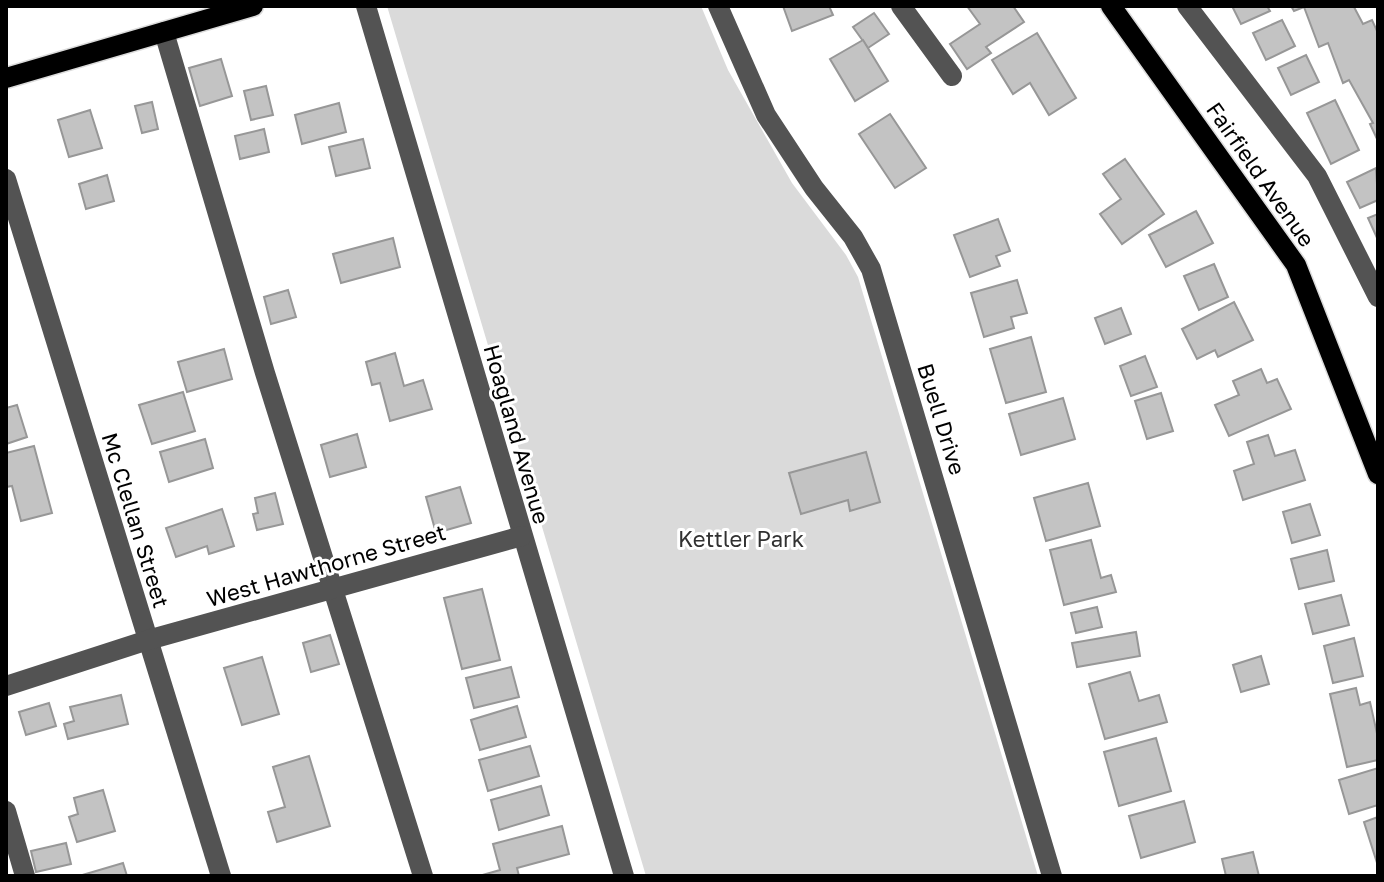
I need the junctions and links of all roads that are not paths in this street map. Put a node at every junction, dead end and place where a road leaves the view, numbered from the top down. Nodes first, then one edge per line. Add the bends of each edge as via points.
1 (366, 6) edge
2 (718, 6) edge
3 (901, 6) edge
4 (1111, 6) edge
5 (1187, 6) edge
6 (243, 7) edge
7 (164, 32) junction
8 (952, 76) dead end
9 (6, 78) edge
10 (6, 179) edge
11 (1378, 297) edge
12 (1378, 474) edge
13 (522, 536) junction
14 (333, 587) junction
15 (148, 640) junction
16 (6, 686) edge
17 (6, 811) edge
18 (25, 876) edge
19 (221, 876) edge
20 (423, 876) edge
21 (624, 876) edge
22 (1052, 876) edge

1 - 13 street, Hoagland Avenue
2 - 22 street, Buell Drive via 766,115 871,269
3 - 8 street
4 - 12 main road, Fairfield Avenue via 1296,265
5 - 11 street via 1317,176
6 - 7 main road
7 - 9 main road
7 - 14 street
10 - 15 street, Mc Clellan Street
13 - 14 street, West Hawthorne Street
13 - 21 street, Hoagland Avenue
14 - 15 street, West Hawthorne Street
14 - 20 street
15 - 16 street, West Hawthorne Street
15 - 19 street, Mc Clellan Street
17 - 18 street

